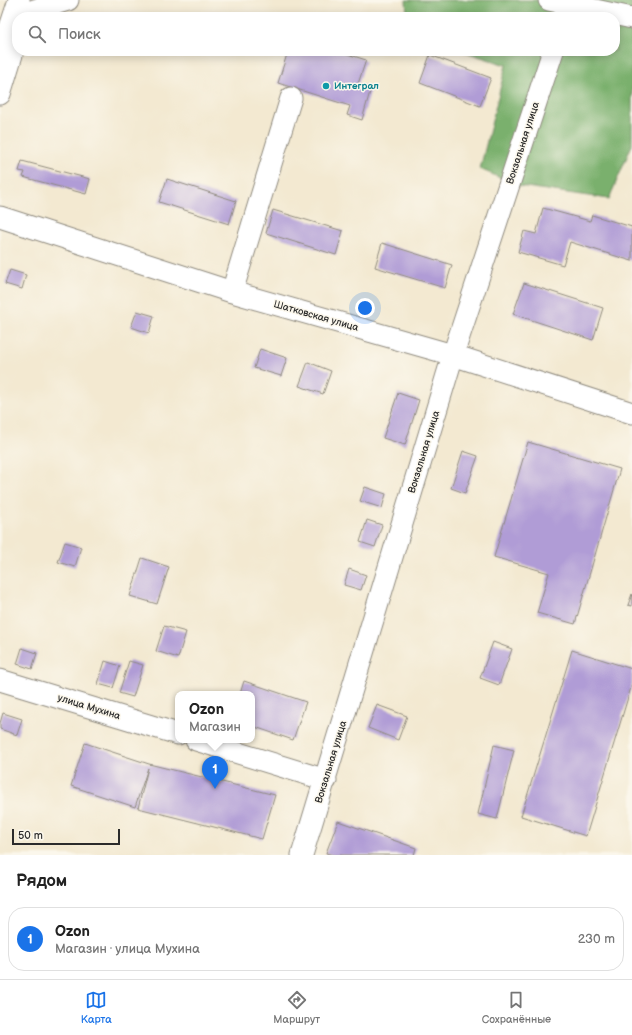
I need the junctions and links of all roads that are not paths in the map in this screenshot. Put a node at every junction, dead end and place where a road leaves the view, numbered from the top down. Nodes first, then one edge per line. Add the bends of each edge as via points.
1 (19, 0) edge
2 (68, 0) edge
3 (563, 5) edge
4 (15, 12) edge
5 (28, 12) edge
6 (600, 12) edge
7 (620, 16) edge
8 (632, 18) edge
9 (12, 21) edge
10 (12, 54) edge
11 (551, 56) edge
12 (0, 58) edge
13 (0, 94) edge
14 (291, 98) dead end
15 (0, 216) edge
16 (232, 292) junction
17 (453, 355) junction
18 (632, 414) edge
19 (0, 680) edge
20 (175, 733) edge
21 (206, 743) edge
22 (326, 780) junction
23 (302, 855) edge

1 - 4 street
2 - 5 street
3 - 6 street
7 - 8 street
9 - 12 street
10 - 13 street
11 - 17 street, Вокзальная улица
14 - 16 street
15 - 16 street, Шатковская улица
16 - 17 street, Шатковская улица
17 - 18 street, Шатковская улица
17 - 22 street, Вокзальная улица
19 - 20 street, улица Мухина
21 - 22 street
22 - 23 street, Вокзальная улица

